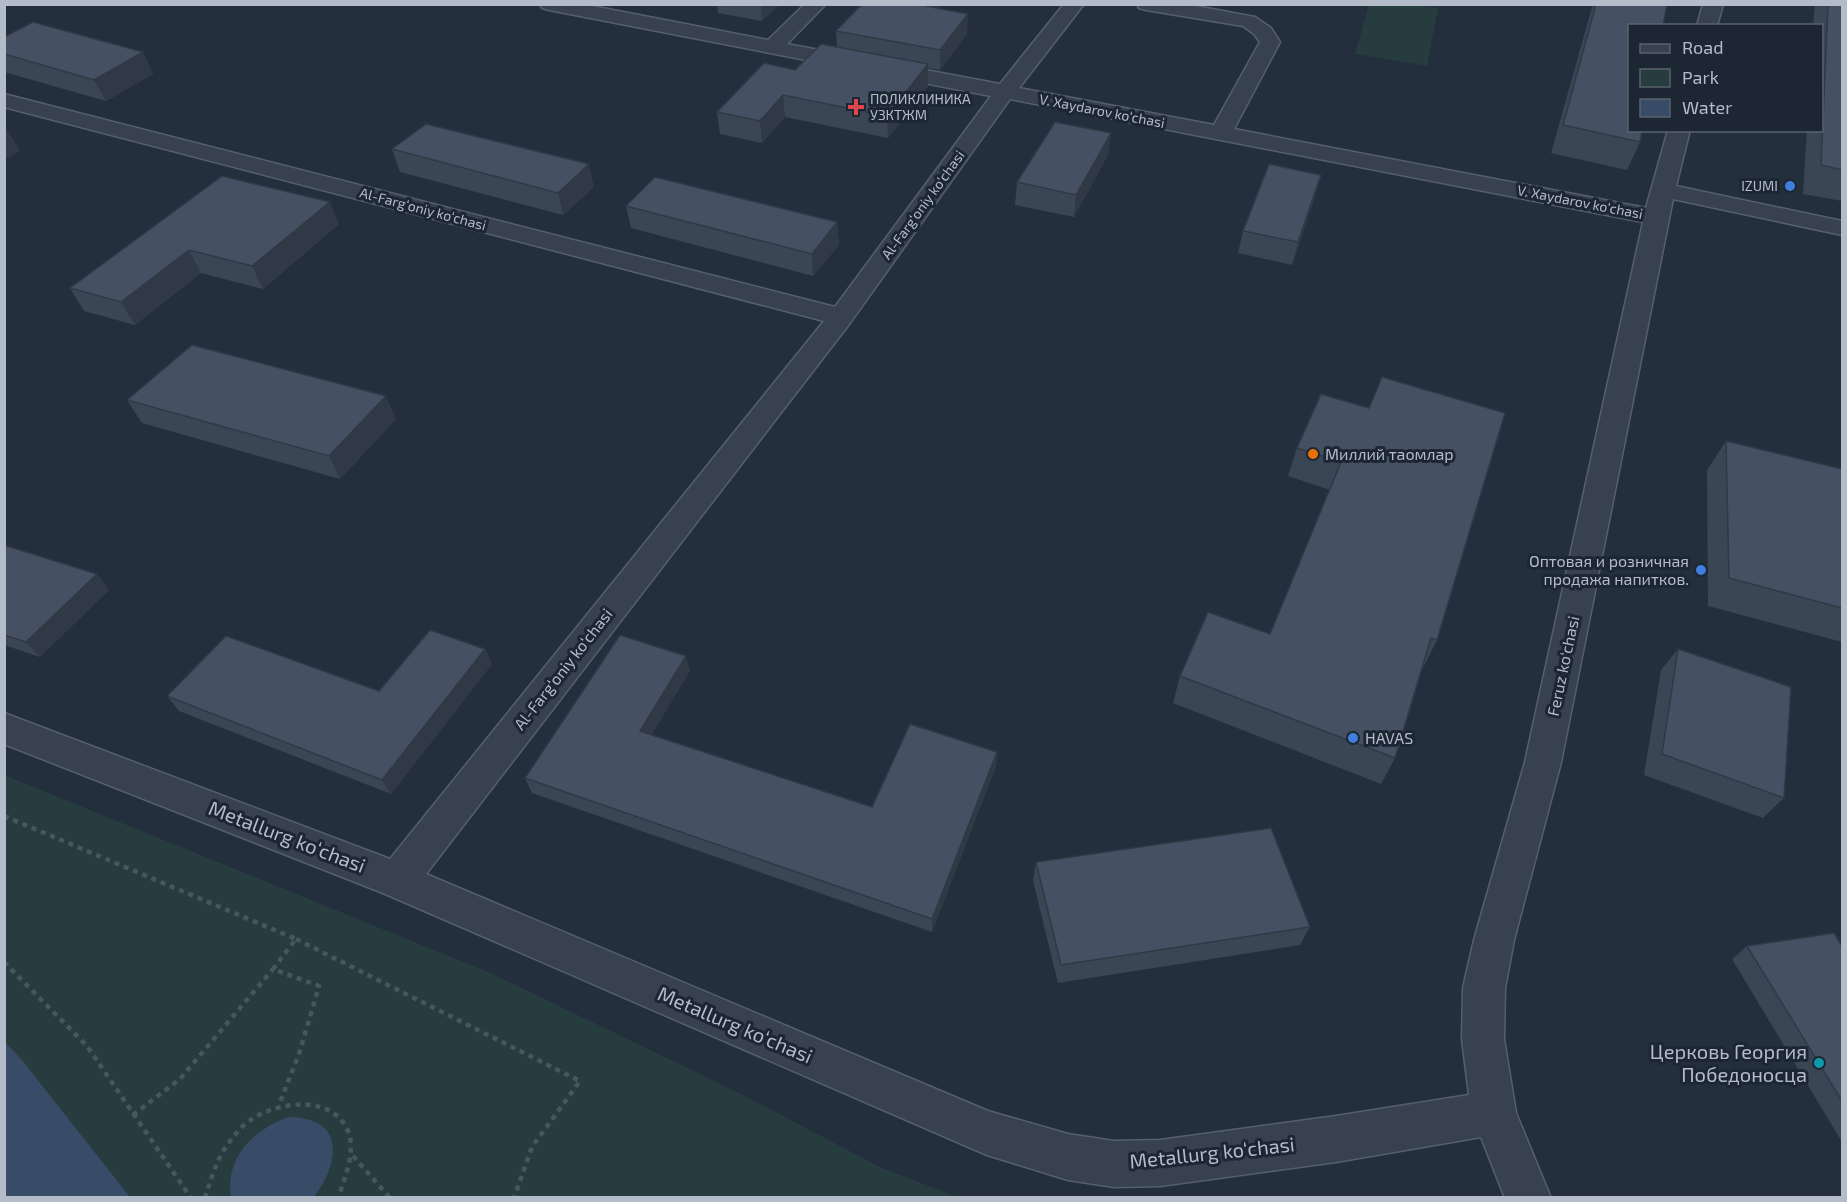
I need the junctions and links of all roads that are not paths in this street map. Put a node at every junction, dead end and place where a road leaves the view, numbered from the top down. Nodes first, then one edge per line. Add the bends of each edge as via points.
1 (549, 4) edge
2 (817, 4) edge
3 (1075, 4) edge
4 (1146, 4) edge
5 (1713, 4) edge
6 (1708, 24) edge
7 (771, 47) junction
8 (1004, 93) junction
9 (4, 100) edge
10 (1678, 132) edge
11 (1220, 134) junction
12 (1659, 204) junction
13 (1842, 228) edge
14 (841, 317) junction
15 (4, 728) edge
16 (397, 880) junction
17 (1494, 1113) junction
18 (1528, 1197) edge

1 - 7 street, V. Xaydarov ko‘chasi
2 - 7 street
3 - 8 street, Al-Farg‘oniy ko‘chasi
4 - 11 street via 1248,21 1267,35 1270,42
5 - 6 street
7 - 8 street, V. Xaydarov ko‘chasi
8 - 11 street, V. Xaydarov ko‘chasi
8 - 14 street, Al-Farg‘oniy ko‘chasi
9 - 14 street, Al-Farg‘oniy ko‘chasi
10 - 12 street, Feruz ko‘chasi
11 - 12 street, V. Xaydarov ko‘chasi
12 - 13 street, V. Xaydarov ko‘chasi
12 - 17 street, Feruz ko‘chasi via 1543,762 1484,988 1483,1039
14 - 16 street, Al-Farg‘oniy ko‘chasi
15 - 16 street, Metallurg ko‘chasi
16 - 17 street, Metallurg ko‘chasi via 987,1133 1068,1157 1114,1164 1160,1163
17 - 18 street, Feruz ko‘chasi

